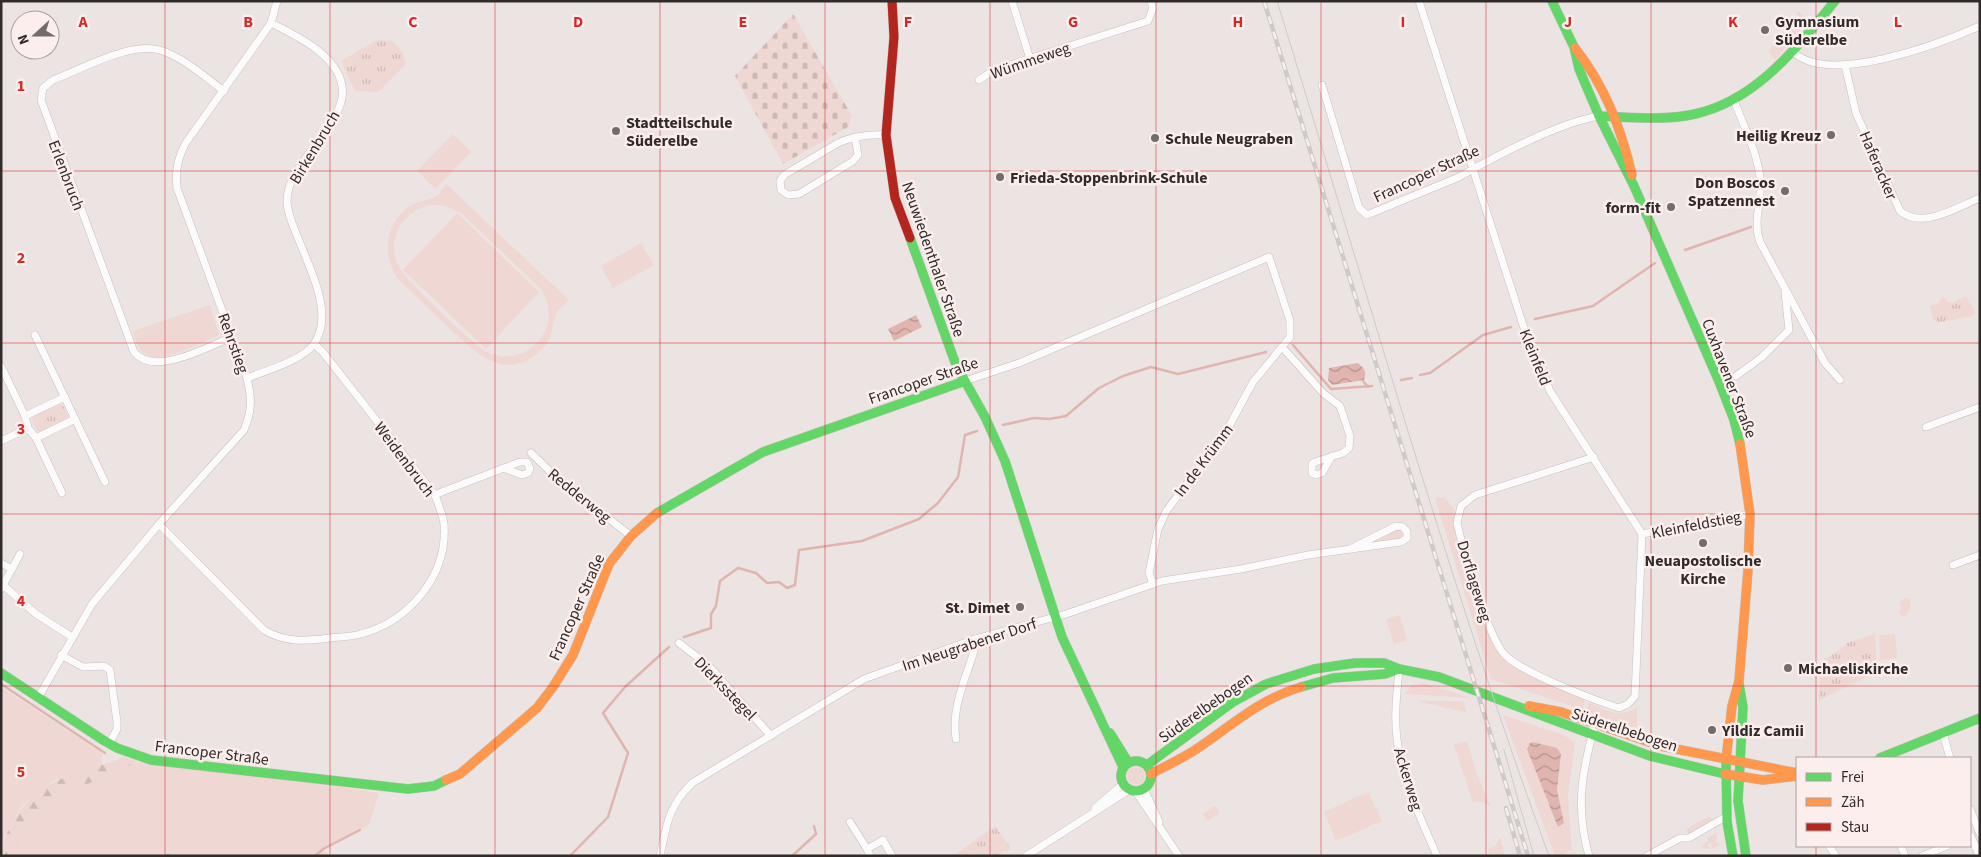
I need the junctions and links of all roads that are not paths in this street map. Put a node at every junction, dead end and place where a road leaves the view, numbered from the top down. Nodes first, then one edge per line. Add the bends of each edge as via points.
1 (277, 1) edge
2 (892, 1) edge
3 (1012, 1) edge
4 (1151, 1) edge
5 (1419, 1) edge
6 (1552, 1) edge
7 (1834, 1) edge
8 (271, 24) junction
9 (1980, 26) edge
10 (1574, 47) junction
11 (1793, 52) junction
12 (1030, 59) junction
13 (1845, 65) junction
14 (979, 80) dead end
15 (1322, 84) dead end
16 (224, 91) junction
17 (1734, 100) junction
18 (1600, 116) junction
19 (1614, 117) junction
20 (886, 135) junction
21 (855, 137) junction
22 (1472, 169) junction
23 (1634, 186) junction
24 (1980, 198) edge
25 (1269, 257) joint
26 (1784, 286) junction
27 (36, 335) dead end
28 (232, 337) junction
29 (314, 344) junction
30 (1283, 348) junction
31 (1, 366) edge
32 (1736, 376) dead end
33 (247, 378) junction
34 (1840, 380) dead end
35 (965, 381) junction
36 (65, 397) junction
37 (1980, 407) edge
38 (25, 416) junction
39 (75, 419) junction
40 (1926, 427) dead end
41 (28, 428) junction
42 (36, 438) junction
43 (1, 441) edge
44 (531, 453) dead end
45 (1332, 456) dead end
46 (1594, 456) junction
47 (503, 468) dead end
48 (105, 482) dead end
49 (62, 492) dead end
50 (435, 495) junction
51 (1750, 514) junction
52 (159, 524) junction
53 (1642, 534) junction
54 (631, 536) junction
55 (1350, 549) junction
56 (20, 554) dead end
57 (1980, 555) edge
58 (1, 563) edge
59 (1953, 565) dead end
60 (12, 569) junction
61 (1153, 584) junction
62 (2, 588) edge
63 (1055, 617) junction
64 (72, 637) junction
65 (975, 639) junction
66 (679, 643) dead end
67 (61, 655) junction
68 (1398, 669) junction
69 (1, 673) edge
70 (1739, 681) junction
71 (38, 698) junction
72 (1518, 704) junction
73 (1980, 718) edge
74 (1595, 724) junction
75 (1943, 733) junction
76 (1592, 735) junction
77 (771, 736) junction
78 (956, 739) dead end
79 (109, 744) junction
80 (1883, 757) edge
81 (1950, 757) edge
82 (1726, 759) junction
83 (1739, 761) junction
84 (1126, 765) junction
85 (1149, 770) junction
86 (1726, 774) junction
87 (1796, 774) edge
88 (1796, 774) edge
89 (1738, 776) junction
90 (1133, 789) junction
91 (1971, 811) edge
92 (1727, 816) junction
93 (850, 822) dead end
94 (1980, 833) edge
95 (1945, 847) edge
96 (1978, 847) edge
97 (869, 852) edge
98 (660, 856) edge
99 (892, 856) edge
100 (1026, 856) edge
101 (1179, 856) edge
102 (1436, 856) edge
103 (1589, 856) edge
104 (1647, 856) edge
105 (1733, 856) edge
106 (1746, 856) edge
107 (1922, 856) edge
108 (1979, 856) edge

1 - 8 street, Rehrstieg
2 - 20 main road, Neuwiedenthaler Straße via 894,37
3 - 12 street
4 - 12 street, Wümmeweg via 1153,8 1148,21
5 - 22 street, Kleinfeld
6 - 10 main road, Cuxhavener Straße
7 - 11 main road
8 - 16 street, Rehrstieg
8 - 29 street, Birkenbruch via 328,59 339,75 342,97 333,119 290,181 287,201 322,307
9 - 13 street via 1888,57
10 - 18 main road, Cuxhavener Straße via 1579,68
10 - 19 main road, Cuxhavener Straße via 1589,64
11 - 13 street via 1812,64
11 - 17 main road via 1756,86
12 - 14 street, Wümmeweg via 994,70
13 - 24 street, Haferacker via 1856,113 1900,211 1911,218 1926,219
15 - 22 street, Francoper Straße via 1358,208 1365,214 1392,206
16 - 28 street, Rehrstieg via 186,144 175,173 177,188
16 - 28 street, Erlenbruch via 177,58 156,49 143,48 49,82 41,100 134,352 145,361 161,363
17 - 19 main road via 1694,114
17 - 26 street via 1761,180 1757,233
18 - 19 main road
18 - 22 street, Francoper Straße via 1582,120
18 - 23 main road, Cuxhavener Straße
19 - 23 main road, Cuxhavener Straße via 1626,147
20 - 21 street
20 - 35 main road, Neuwiedenthaler Straße via 895,198 944,334
21 - 21 street via 838,143 785,174 780,181 781,190 788,195 799,194 853,161 858,155
22 - 46 street, Kleinfeld via 1523,325 1551,394
23 - 51 main road, Cuxhavener Straße via 1730,410 1744,466
25 - 30 street, In de Krümm via 1291,325 1290,337
25 - 35 street, Francoper Straße via 1019,363
26 - 32 street via 1789,330 1762,357
26 - 34 street via 1825,363
27 - 36 street
28 - 33 street, Rehrstieg
29 - 33 street via 296,358
29 - 50 street, Weidenbruch
30 - 45 street via 1342,410 1350,444 1343,452
30 - 61 street, In de Krümm via 1253,382 1226,430 1167,510 1158,529 1149,573
31 - 38 street
33 - 52 street, Rehrstieg via 252,397 251,414 244,430
35 - 54 main road, Francoper Straße via 763,452 674,503
35 - 63 main road, Neuwiedenthaler Straße via 1005,460
36 - 38 street
36 - 39 street
37 - 40 street
38 - 41 street
39 - 42 street
39 - 48 street
41 - 42 street
41 - 43 street
42 - 49 street
44 - 54 street, Redderweg via 557,478
46 - 53 street, Kleinfeld
46 - 53 street, Dorflageweg via 1474,494 1461,506 1457,523 1492,635 1504,655 1529,672 1614,706 1624,706 1632,701 1636,689
47 - 50 street
50 - 52 street, Weidenbruch via 444,522 444,543 436,572 427,589 406,612 378,628 360,635 302,642 278,638 264,630
51 - 53 street, Kleinfeldstieg
51 - 70 main road, Cuxhavener Straße
52 - 64 street, Rehrstieg via 92,604
54 - 79 main road, Francoper Straße via 609,564 581,639 553,687 518,725 460,774 442,784 408,789 172,764 141,757
55 - 55 street, Im Neugrabener Dorf via 1404,542 1407,532 1404,527 1396,526
55 - 61 street, Im Neugrabener Dorf
56 - 60 street
57 - 59 street
58 - 60 street
60 - 62 street
61 - 63 street, Im Neugrabener Dorf
62 - 64 street
63 - 65 street, Im Neugrabener Dorf
63 - 84 main road, Neuwiedenthaler Straße via 1094,707
64 - 67 street, Rehrstieg
65 - 77 street, Im Neugrabener Dorf via 864,679
65 - 78 street via 976,651 955,718
66 - 77 street, Dierksstegel via 710,666
67 - 71 street, Rehrstieg
67 - 79 street via 83,667 104,666 110,670 117,729
68 - 72 main road, Süderelbebogen via 1439,677
68 - 85 main road, Süderelbebogen via 1385,674 1333,678 1287,692 1254,708 1194,751
68 - 85 main road, Süderelbebogen via 1384,662 1355,663 1314,669 1274,680 1233,702
68 - 102 street, Ackerweg via 1398,748
69 - 71 main road, Francoper Straße
70 - 82 main road, Cuxhavener Straße via 1732,706
70 - 83 main road, Cuxhavener Straße via 1743,708
71 - 79 main road, Francoper Straße
72 - 74 main road, Süderelbebogen via 1561,712
72 - 76 main road, Süderelbebogen
73 - 75 main road
74 - 76 street
74 - 82 main road, Süderelbebogen via 1661,746
75 - 80 main road
75 - 81 street
76 - 86 main road, Süderelbebogen via 1650,756
76 - 103 street via 1584,764 1580,802
77 - 98 street, Im Neugrabener Dorf via 692,784 678,798 669,816
82 - 83 main road, Süderelbebogen
82 - 86 main road, Cuxhavener Straße
83 - 87 main road, Süderelbebogen
83 - 89 main road, Cuxhavener Straße
84 - 85 main road via 1138,761
84 - 90 main road via 1120,776
85 - 90 main road, Süderelbebogen via 1150,783
86 - 89 main road, Süderelbebogen
86 - 92 main road, Cuxhavener Straße
88 - 89 main road, Süderelbebogen via 1763,780
89 - 106 main road, Cuxhavener Straße via 1738,809
90 - 100 street
90 - 101 street
91 - 94 street
92 - 104 street via 1689,838 1680,838
92 - 105 main road, Cuxhavener Straße
93 - 97 street
95 - 107 street
96 - 108 street
97 - 99 street via 883,840

